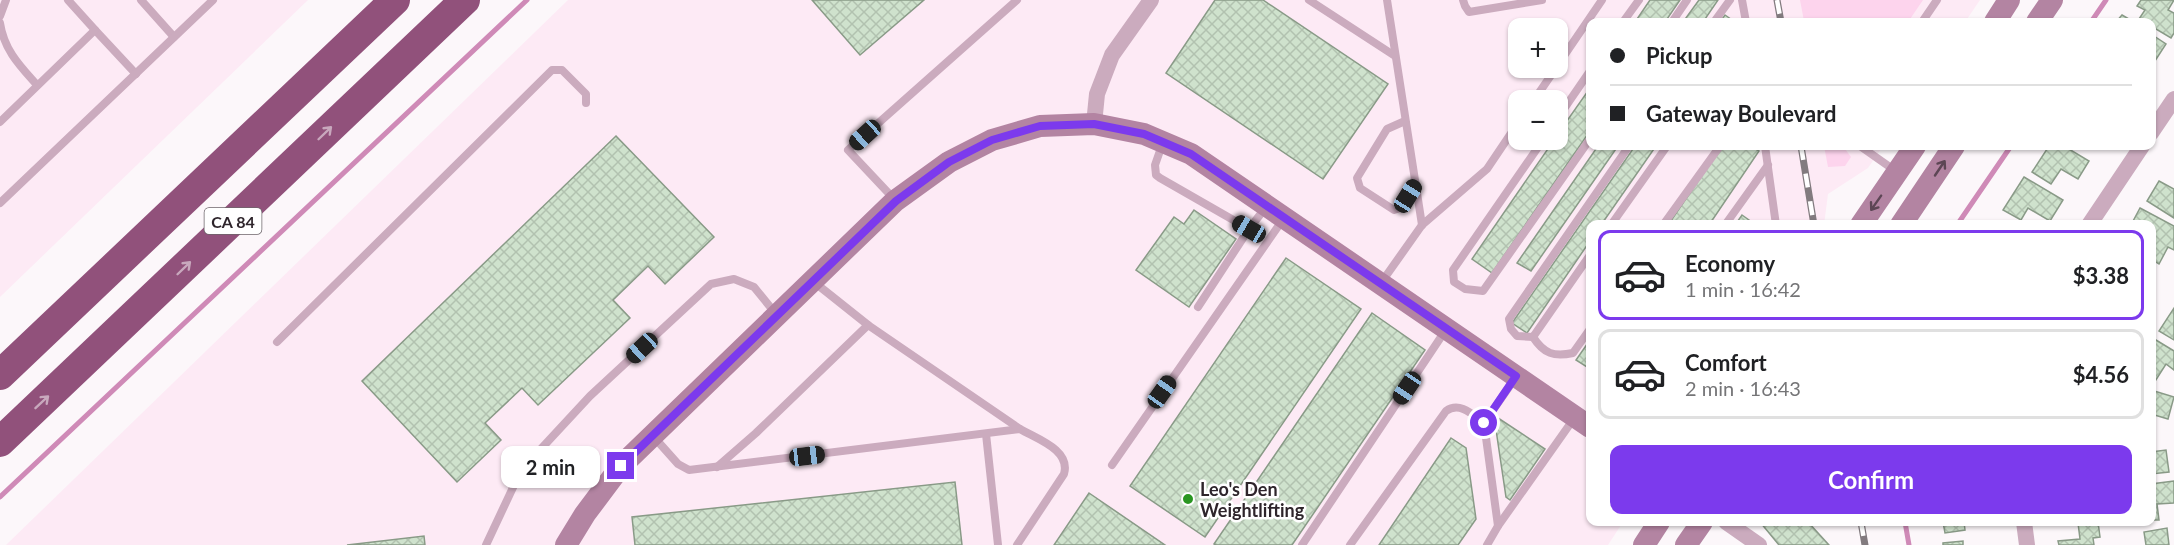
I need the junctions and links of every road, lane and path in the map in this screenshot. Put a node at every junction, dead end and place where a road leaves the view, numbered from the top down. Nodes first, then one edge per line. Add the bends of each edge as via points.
1 (6, 0) edge
2 (68, 0) edge
3 (141, 0) edge
4 (373, 0) edge
5 (395, 0) edge
6 (465, 0) edge
7 (1017, 0) edge
8 (1150, 0) edge
9 (1309, 0) edge
10 (1387, 0) edge
11 (1464, 0) edge
12 (1542, 0) edge
13 (1602, 0) edge
14 (1639, 0) edge
15 (1688, 0) edge
16 (1730, 0) edge
17 (1742, 0) edge
18 (1937, 0) edge
19 (2009, 0) edge
20 (2052, 0) edge
21 (212, 1) edge
22 (0, 16) edge
23 (1590, 18) edge
24 (1626, 18) edge
25 (1675, 18) edge
26 (1717, 18) edge
27 (1745, 18) edge
28 (1925, 18) edge
29 (1998, 18) edge
30 (2040, 18) edge
31 (0, 23) edge
32 (1586, 24) edge
33 (96, 30) junction
34 (174, 37) junction
35 (1568, 51) edge
36 (1395, 56) junction
37 (136, 74) junction
38 (1586, 77) edge
39 (37, 85) junction
40 (2174, 99) edge
41 (1568, 102) edge
42 (586, 103) dead end
43 (1405, 121) junction
44 (0, 122) edge
45 (1094, 124) junction
46 (2156, 126) edge
47 (1508, 138) edge
48 (1163, 142) junction
49 (1586, 145) edge
50 (1536, 150) edge
51 (1626, 150) edge
52 (1664, 150) edge
53 (1716, 150) edge
54 (1766, 150) edge
55 (1866, 150) edge
56 (1912, 150) edge
57 (1951, 150) edge
58 (2139, 150) edge
59 (1768, 165) junction
60 (1897, 172) junction
61 (1416, 183) junction
62 (896, 201) junction
63 (0, 203) edge
64 (1275, 212) junction
65 (1615, 220) edge
66 (1667, 220) edge
67 (1729, 220) edge
68 (1775, 220) edge
69 (1864, 220) edge
70 (1904, 220) edge
71 (2092, 220) edge
72 (1422, 225) junction
73 (1249, 229) junction
74 (1586, 261) edge
75 (814, 282) junction
76 (1381, 284) junction
77 (1198, 307) dead end
78 (778, 316) junction
79 (868, 325) junction
80 (1447, 329) junction
81 (1586, 335) edge
82 (1533, 337) junction
83 (277, 342) dead end
84 (0, 353) edge
85 (0, 375) edge
86 (1516, 376) junction
87 (1583, 422) edge
88 (1484, 423) junction
89 (1020, 429) junction
90 (986, 434) junction
91 (653, 436) junction
92 (0, 442) edge
93 (1112, 465) dead end
94 (717, 467) junction
95 (1498, 526) junction
96 (1656, 526) edge
97 (1699, 526) edge
98 (1732, 526) edge
99 (2025, 526) edge
100 (486, 545) edge
101 (566, 545) edge
102 (998, 545) edge
103 (1017, 545) edge
104 (1302, 545) edge
105 (1350, 545) edge
106 (1487, 545) edge
107 (1644, 545) edge
108 (1686, 545) edge
109 (1759, 545) edge
110 (2027, 545) edge

1 - 22 lane
2 - 33 lane
3 - 34 lane
4 - 84 highway
5 - 85 highway, CA 84
92 -> 6 highway, CA 84
7 - 62 lane via 848,150
8 - 45 street via 1112,55 1096,94
9 - 36 lane
10 - 36 lane
11 - 12 lane via 1469,12
13 - 23 lane
14 - 24 lane
15 - 25 lane
16 - 26 lane
17 - 27 lane
18 - 28 lane
19 - 29 street
20 - 30 street
21 - 34 lane
31 - 39 lane via 7,49
32 - 35 lane
33 - 37 lane
33 - 39 lane
34 - 37 lane
36 - 43 lane
37 - 63 lane
38 - 41 lane
39 - 44 lane
40 - 46 street
42 - 83 lane via 586,94 562,70 552,70
43 - 61 lane
43 - 61 lane via 1387,129 1357,182 1394,210 1400,208
45 - 48 street
45 - 62 street via 1040,126 992,140 949,162
47 - 72 lane via 1487,169
48 - 64 street via 1191,154
48 - 73 lane via 1155,165 1156,175
49 - 50 lane via 1483,291 1465,289 1454,282 1452,270
51 - 82 lane via 1509,319 1517,336
52 - 65 lane
53 - 66 lane
54 - 59 lane
55 - 60 lane
56 - 60 street
70 -> 57 street
58 - 71 street
59 - 67 lane
59 - 68 lane
60 -> 69 street
61 - 72 lane
62 - 75 street
64 - 73 lane
64 - 76 street
64 - 93 lane
72 - 76 lane
73 - 77 lane
74 - 82 lane
75 - 78 street
75 - 79 lane
76 - 80 street
78 - 91 street
78 - 100 lane via 754,287 734,279 711,284 590,396 539,451 516,481
79 - 89 lane
79 - 94 lane
80 - 86 street
80 - 104 lane
81 - 82 lane via 1573,353 1557,356 1539,347
86 - 87 street
86 - 88 lane
87 - 95 lane
88 - 95 lane
88 - 105 lane via 1462,408 1450,407
89 - 90 lane
89 - 103 lane via 1061,454 1066,464 1064,474
90 - 94 lane
90 - 102 lane
91 - 94 lane via 678,464 689,470
91 - 101 street via 621,466
95 - 106 lane
96 - 107 street
97 - 108 street
98 - 109 street
99 - 110 street

